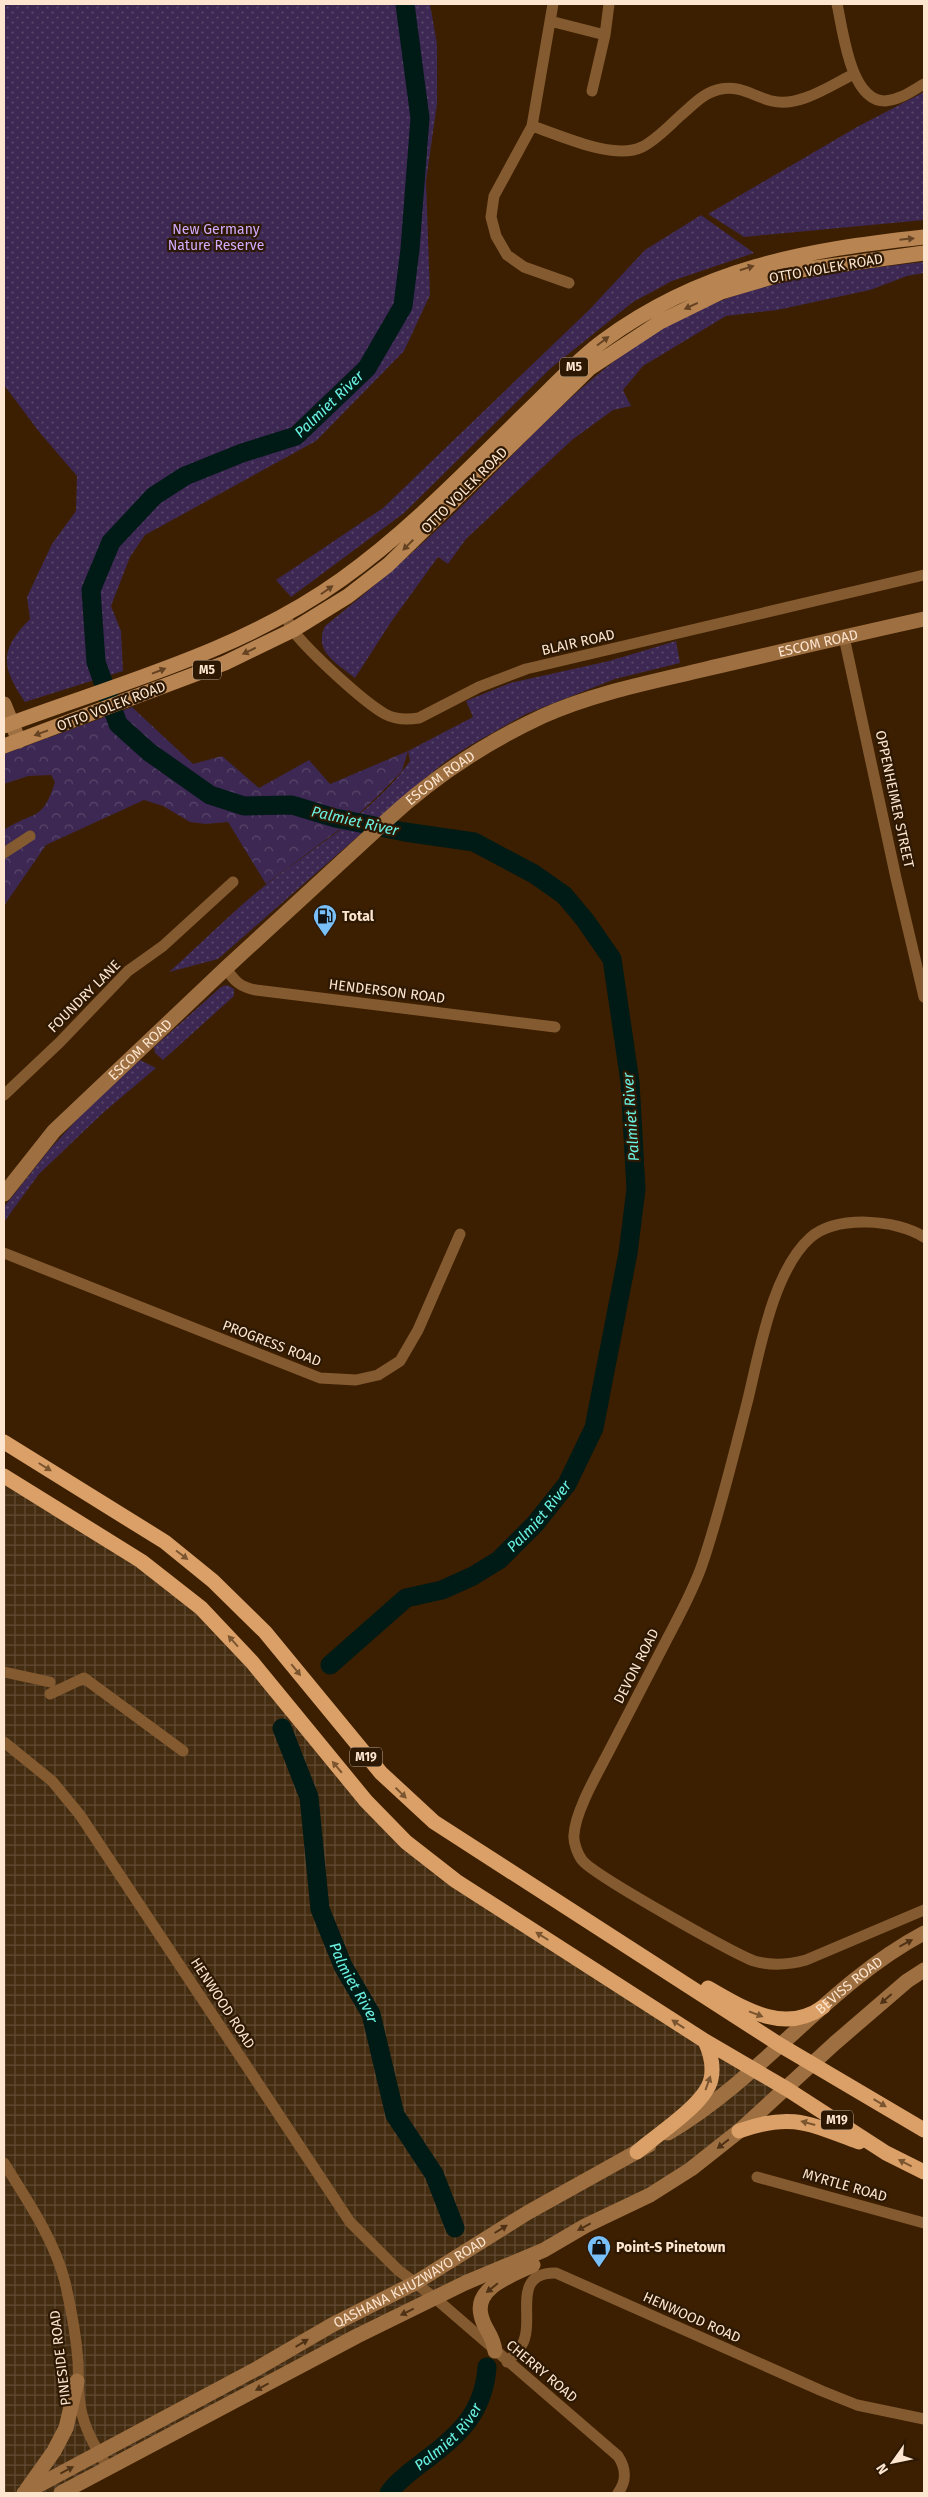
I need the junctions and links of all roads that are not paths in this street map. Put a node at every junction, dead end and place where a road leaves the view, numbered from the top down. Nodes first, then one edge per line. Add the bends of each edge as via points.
1 (553, 4) edge
2 (610, 4) edge
3 (837, 4) edge
4 (550, 21) junction
5 (605, 35) junction
6 (854, 74) junction
7 (924, 84) edge
8 (592, 90) dead end
9 (532, 126) junction
10 (924, 237) edge
11 (924, 253) edge
12 (569, 283) dead end
13 (924, 576) edge
14 (285, 615) junction
15 (924, 620) edge
16 (292, 630) junction
17 (844, 637) junction
18 (4, 704) edge
19 (8, 725) edge
20 (19, 741) junction
21 (4, 746) edge
22 (30, 836) dead end
23 (4, 853) edge
24 (233, 882) dead end
25 (226, 968) junction
26 (924, 996) edge
27 (555, 1027) dead end
28 (4, 1095) edge
29 (4, 1194) edge
30 (460, 1234) dead end
31 (924, 1237) edge
32 (4, 1253) edge
33 (4, 1442) edge
34 (4, 1476) edge
35 (4, 1672) edge
36 (50, 1682) dead end
37 (50, 1694) dead end
38 (4, 1742) edge
39 (183, 1751) dead end
40 (924, 1910) edge
41 (924, 1933) edge
42 (636, 1952) junction
43 (924, 1970) edge
44 (822, 2007) junction
45 (704, 2041) junction
46 (780, 2046) junction
47 (812, 2064) junction
48 (752, 2069) junction
49 (787, 2089) junction
50 (924, 2130) edge
51 (739, 2131) junction
52 (636, 2152) junction
53 (886, 2153) junction
54 (4, 2163) edge
55 (924, 2172) edge
56 (757, 2177) dead end
57 (924, 2223) edge
58 (544, 2250) junction
59 (415, 2283) junction
60 (435, 2298) junction
61 (495, 2351) junction
62 (507, 2362) junction
63 (77, 2382) junction
64 (924, 2419) edge
65 (99, 2453) junction
66 (109, 2469) junction
67 (25, 2493) edge
68 (61, 2493) edge
69 (618, 2493) edge

1 - 4 street
2 - 5 street
3 - 6 street
4 - 5 street
4 - 9 street
5 - 8 street
6 - 7 street via 863,91 872,98 885,101 902,97
6 - 9 street via 792,102 772,101 734,89 712,92 653,139 632,150 610,150
9 - 12 street via 494,196 492,226 507,255 524,267
14 -> 10 main road, OTTO VOLEK ROAD / M5 via 378,552 582,358 655,308 723,275 766,262 828,249
11 -> 16 main road, OTTO VOLEK ROAD / M5 via 793,270 755,281 690,307 630,340 563,392 388,565 348,596
13 - 16 street, BLAIR ROAD via 526,669 408,720 385,714 369,702
14 - 16 street, BLAIR ROAD
19 -> 14 main road, OTTO VOLEK ROAD / M5 via 222,647
15 - 17 main road, ESCOM ROAD
16 -> 20 main road, OTTO VOLEK ROAD / M5 via 225,663
17 - 25 main road, ESCOM ROAD via 643,684 544,716 503,736 410,798
17 - 26 street, OPPENHEIMER STREET
18 - 19 main road
19 - 20 main road
20 - 21 main road, OTTO VOLEK ROAD / M5
22 - 23 street
24 - 28 street, FOUNDRY LANE via 163,946 128,971
25 - 27 street, HENDERSON ROAD via 234,982 256,990
25 - 29 main road, ESCOM ROAD via 54,1131
30 - 32 street, PROGRESS ROAD via 418,1330 400,1361 378,1375 356,1380 320,1378
31 - 40 street, DEVON ROAD via 897,1225 869,1222 832,1225 811,1237 797,1252 783,1276 766,1330 720,1509 701,1568 682,1612 590,1787 574,1835 582,1861 606,1878 741,1955 766,1963 790,1964 806,1960
33 -> 42 highway, M19 via 165,1542 213,1581 265,1632 376,1768 434,1822
45 -> 34 highway, M19 via 456,1882 430,1862 366,1801 240,1649 201,1608 141,1561
35 - 36 street
37 - 39 street via 84,1678
38 - 59 street, HENWOOD ROAD via 52,1781 80,1815 350,2222
44 -> 41 main road, BEVISS ROAD via 870,1966
42 -> 44 highway via 764,2017 802,2018
42 - 46 highway, M19
43 -> 47 main road
44 - 46 main road, BEVISS ROAD
45 - 48 highway, M19
52 -> 45 highway via 703,2095 712,2070 710,2052
46 - 47 highway, M19
46 - 48 main road, QASHANA KHUZWAYO ROAD
47 - 49 main road
47 -> 50 highway, M19
48 - 49 highway, M19
48 - 52 main road, QASHANA KHUZWAYO ROAD via 691,2120
49 - 51 main road, QASHANA KHUZWAYO ROAD
49 - 53 highway, M19
53 -> 51 highway via 809,2122 796,2120 761,2123
51 -> 58 main road, QASHANA KHUZWAYO ROAD via 690,2170 650,2195
59 -> 52 main road, QASHANA KHUZWAYO ROAD via 526,2213
55 -> 53 highway, M19
54 - 63 street, PINESIDE ROAD via 42,2226 60,2268 74,2330
56 - 57 street, MYRTLE ROAD
58 - 60 main road, QASHANA KHUZWAYO ROAD via 465,2282
58 -> 61 main road via 534,2264 491,2287 481,2299 481,2315 494,2338
59 - 60 street, CHERRY ROAD
65 -> 59 main road, QASHANA KHUZWAYO ROAD
60 - 61 street, CHERRY ROAD
60 -> 66 main road, QASHANA KHUZWAYO ROAD via 357,2336
61 - 62 street, CHERRY ROAD
62 - 64 street, HENWOOD ROAD via 525,2340 528,2288 543,2275 556,2274 857,2405
62 - 69 street, CHERRY ROAD via 618,2456 624,2478
63 - 65 street, PINESIDE ROAD via 82,2414
63 - 67 main road via 66,2428
65 - 66 street, PINESIDE ROAD
67 -> 65 main road, QASHANA KHUZWAYO ROAD
66 - 68 main road, QASHANA KHUZWAYO ROAD

